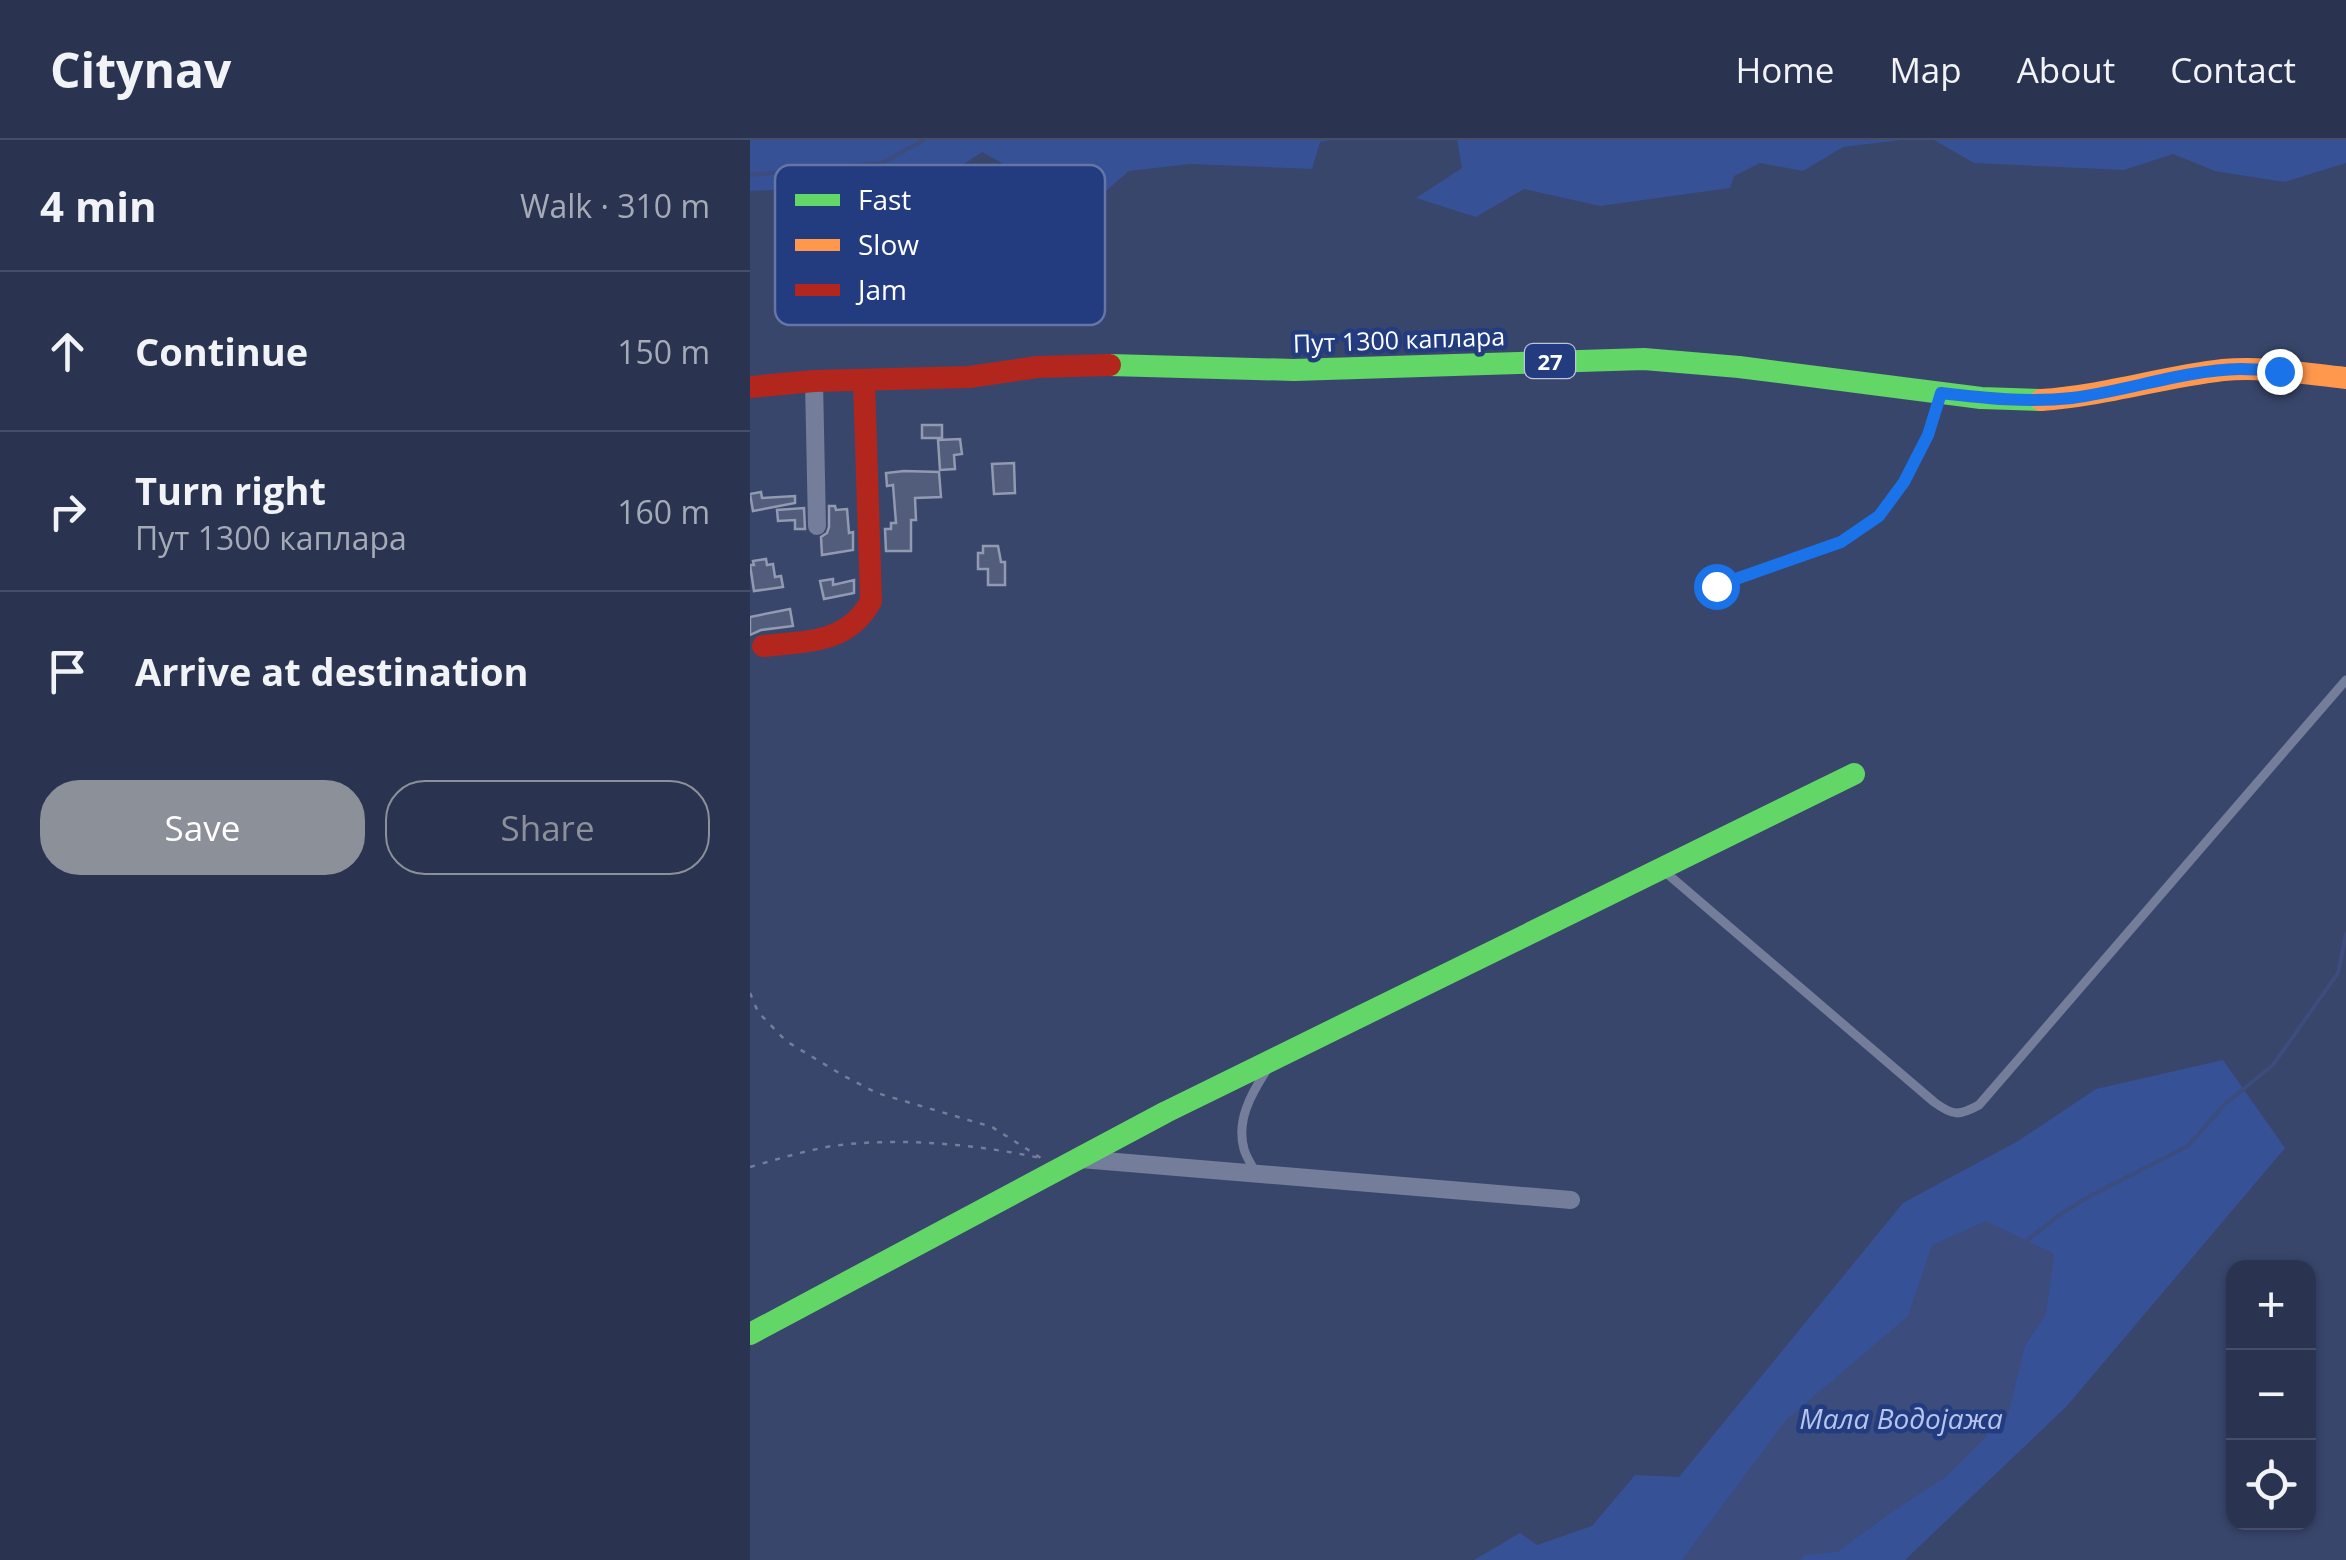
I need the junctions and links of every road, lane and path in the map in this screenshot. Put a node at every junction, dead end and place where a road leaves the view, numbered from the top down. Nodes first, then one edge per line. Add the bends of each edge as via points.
1 (2346, 378) edge
2 (864, 380) junction
3 (814, 381) junction
4 (750, 387) edge
5 (1941, 393) junction
6 (817, 526) dead end
7 (1716, 586) dead end
8 (764, 646) dead end
9 (2346, 680) edge
10 (1854, 774) dead end
11 (1662, 869) junction
12 (750, 993) edge
13 (1276, 1057) junction
14 (1081, 1159) junction
15 (1050, 1164) junction
16 (750, 1167) edge
17 (1256, 1175) junction
18 (1571, 1200) dead end
19 (750, 1334) edge

1 - 5 main road, Пут 1300 каплара / 27 via 2241,369 2071,398
2 - 3 main road, Пут 1300 каплара / 27
2 - 5 main road, Пут 1300 каплара / 27 via 969,378 1088,364 1326,370 1627,358
2 - 8 main road via 870,602 859,620 837,633
3 - 4 main road, Пут 1300 каплара / 27
3 - 6 street
5 - 7 lane via 1912,467 1879,516 1841,542
9 - 11 lane via 1980,1106 1959,1114 1934,1102
10 - 11 main road
11 - 13 main road
12 - 15 path via 758,1012 786,1040 844,1076 877,1093 992,1127
13 - 14 main road
13 - 17 lane via 1242,1119 1244,1149
14 - 15 main road
14 - 17 street
15 - 16 path via 948,1145 873,1142
15 - 19 main road
17 - 18 street

